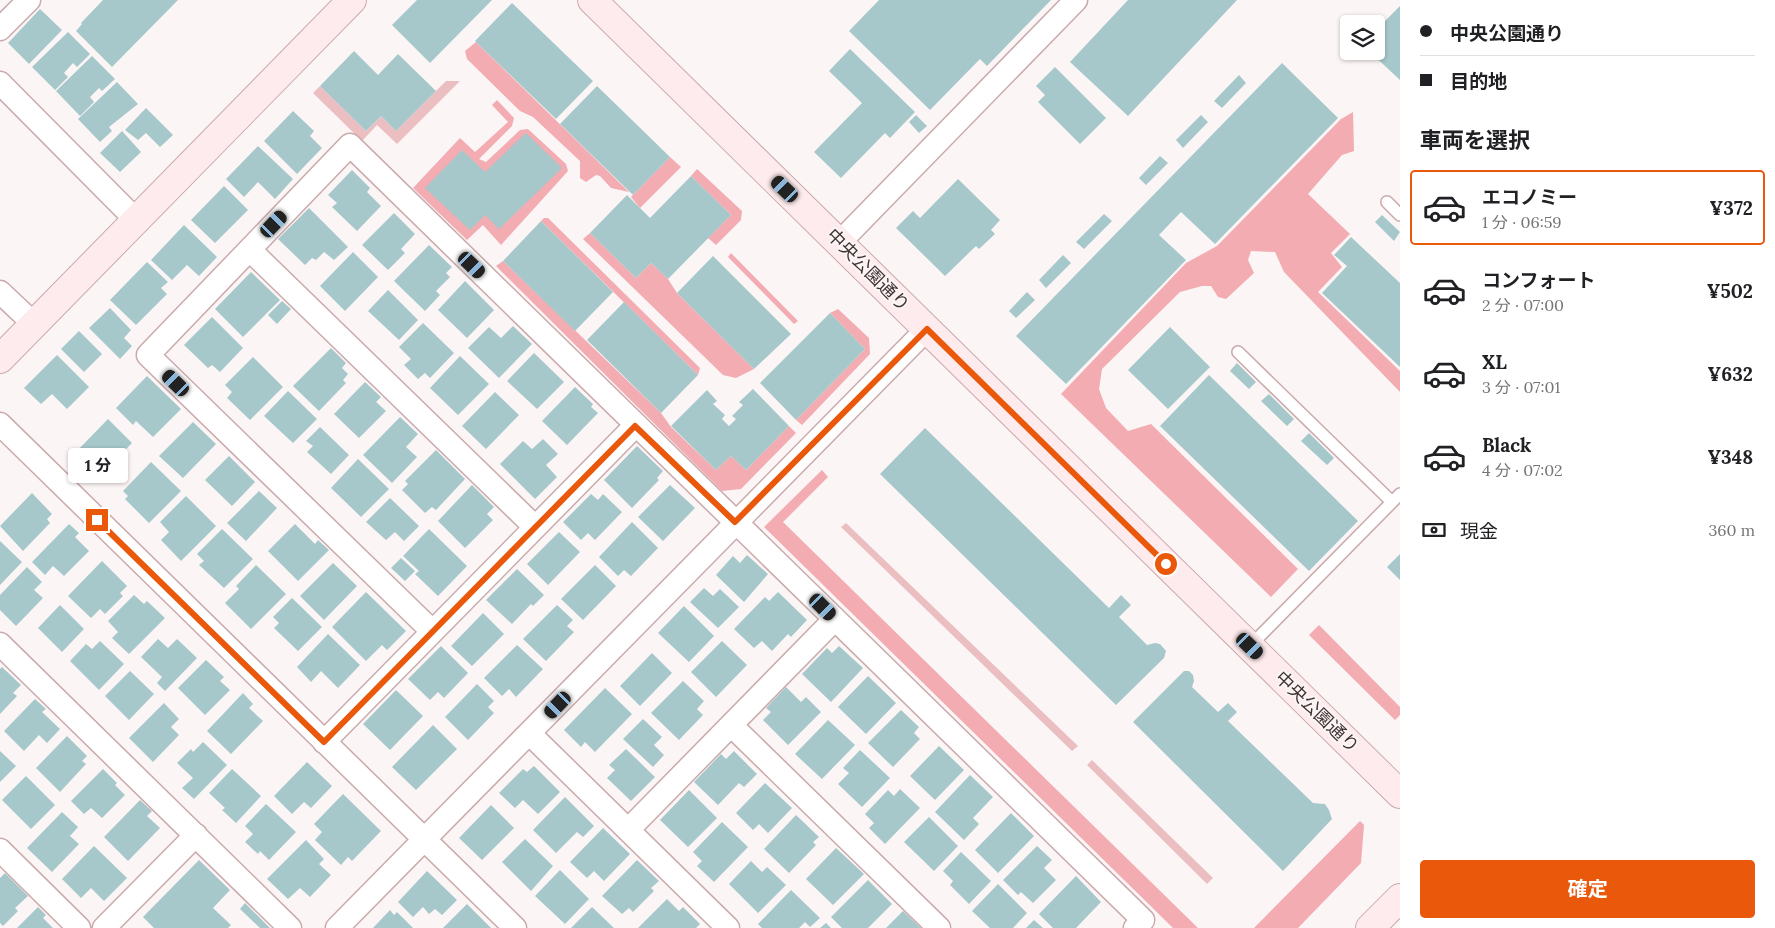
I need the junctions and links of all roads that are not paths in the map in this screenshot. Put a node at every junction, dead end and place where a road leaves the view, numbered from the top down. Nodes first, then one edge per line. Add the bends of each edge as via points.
1 (28, 0) edge
2 (352, 0) edge
3 (592, 0) edge
4 (1076, 0) edge
5 (0, 29) edge
6 (0, 83) edge
7 (1387, 202) dead end
8 (1400, 216) edge
9 (137, 220) junction
10 (840, 242) junction
11 (250, 250) junction
12 (0, 292) edge
13 (34, 324) junction
14 (927, 329) junction
15 (1238, 352) dead end
16 (0, 359) edge
17 (0, 424) edge
18 (635, 426) junction
19 (1400, 494) edge
20 (1392, 502) junction
21 (735, 522) junction
22 (534, 527) junction
23 (835, 619) junction
24 (432, 631) junction
25 (0, 644) edge
26 (1250, 646) junction
27 (732, 726) junction
28 (530, 734) junction
29 (324, 742) junction
30 (1400, 794) edge
31 (628, 830) junction
32 (196, 835) junction
33 (424, 839) junction
34 (0, 850) edge
35 (1400, 898) edge
36 (79, 928) edge
37 (104, 928) edge
38 (290, 928) edge
39 (337, 928) edge
40 (515, 928) edge
41 (728, 928) edge
42 (940, 928) edge
43 (1135, 928) edge
44 (1370, 928) edge

1 - 5 street
2 - 9 street
3 - 10 street, 中央公園通り
4 - 10 street
6 - 9 street
7 - 8 lane
9 - 13 street
10 - 14 street, 中央公園通り
11 - 18 street via 350,145
11 - 22 street
11 - 24 street via 148,355
12 - 13 street
13 - 16 street
14 - 21 street
14 - 26 street, 中央公園通り
15 - 20 lane
17 - 29 street
18 - 21 street
18 - 22 street
19 - 20 lane
20 - 26 lane
21 - 23 street
21 - 28 street
22 - 24 street
23 - 27 street
23 - 43 street via 1143,920
24 - 29 street
25 - 32 street
26 - 30 street, 中央公園通り
27 - 31 street
27 - 42 street
28 - 31 street
28 - 33 street
29 - 33 street
31 - 41 street
32 - 37 street
32 - 38 street
33 - 39 street
33 - 40 street
34 - 36 street
35 - 44 street

